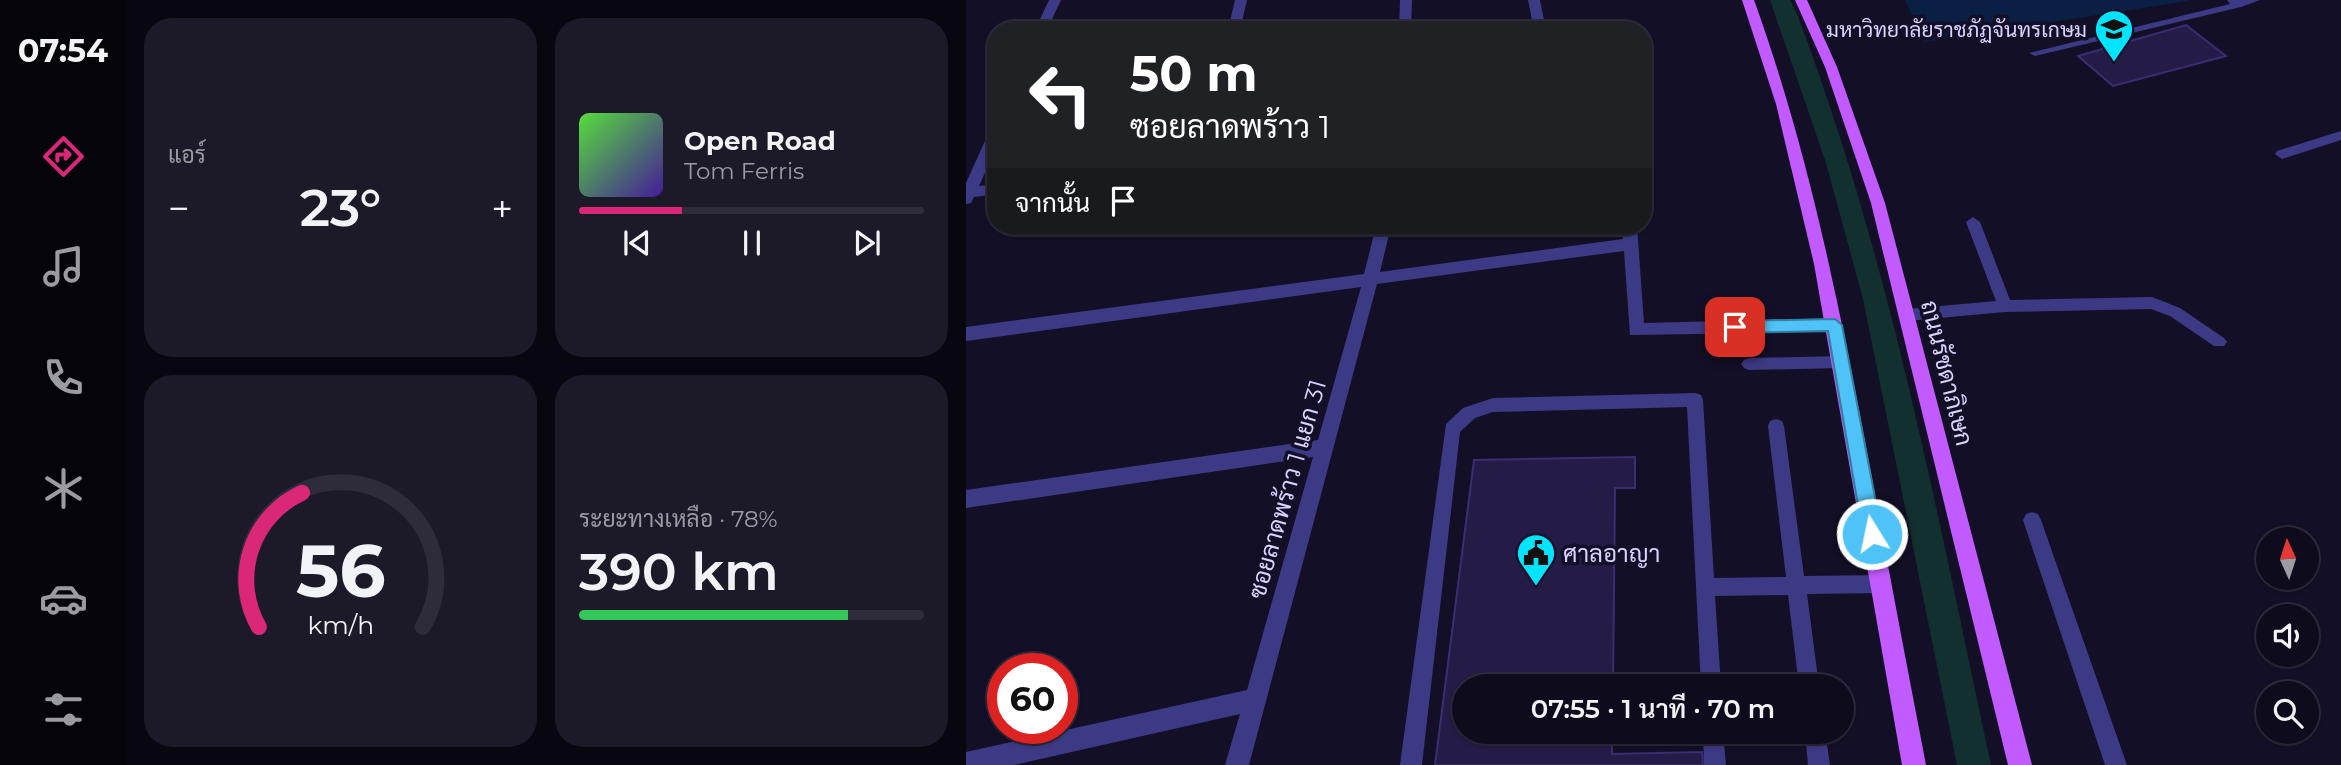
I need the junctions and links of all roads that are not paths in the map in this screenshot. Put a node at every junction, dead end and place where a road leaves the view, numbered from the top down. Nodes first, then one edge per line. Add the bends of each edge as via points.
1 (1055, 0) edge
2 (1241, 0) edge
3 (1406, 0) edge
4 (1534, 0) edge
5 (1748, 0) edge
6 (1801, 0) edge
7 (2255, 0) edge
8 (2234, 3) edge
9 (1045, 21) edge
10 (1236, 21) edge
11 (1405, 21) edge
12 (1538, 21) edge
13 (2035, 53) dead end
14 (2341, 135) edge
15 (987, 152) edge
16 (2282, 154) dead end
17 (987, 191) edge
18 (967, 195) edge
19 (1973, 222) dead end
20 (1381, 235) edge
21 (1630, 235) edge
22 (1631, 244) junction
23 (1372, 277) junction
24 (2005, 306) junction
25 (1907, 315) junction
26 (1835, 325) junction
27 (966, 334) edge
28 (2219, 342) dead end
29 (1842, 362) junction
30 (1749, 364) dead end
31 (1776, 426) dead end
32 (1322, 448) junction
33 (966, 499) edge
34 (2032, 520) dead end
35 (1881, 584) junction
36 (1797, 586) junction
37 (1706, 587) junction
38 (1710, 674) edge
39 (1808, 674) edge
40 (1253, 700) junction
41 (1714, 744) edge
42 (1816, 744) edge
43 (966, 764) edge
44 (1237, 765) edge
45 (1411, 765) edge
46 (1715, 765) edge
47 (1819, 765) edge
48 (1914, 765) edge
49 (2020, 765) edge
50 (2116, 765) edge

1 - 9 street
2 - 10 street
3 - 11 street
4 - 12 street
5 - 26 main road via 1787,108
6 - 25 main road, ถนนรัชดาภิเษก via 1831,67 1878,203
7 - 8 lane
8 - 13 lane
14 - 16 street
15 - 18 street
17 - 18 street
19 - 24 lane
20 - 23 street, ซอยลาดพร้าว 1 แยก 31
21 - 22 street
22 - 23 street
22 - 26 street via 1636,330
23 - 27 street
23 - 32 street, ซอยลาดพร้าว 1 แยก 31
24 - 25 lane
24 - 28 lane via 2152,303 2175,312
25 - 49 main road, ถนนรัชดาภิเษก
26 - 29 main road
29 - 30 lane
29 - 35 main road
31 - 36 lane
32 - 33 street
32 - 40 street, ซอยลาดพร้าว 1 แยก 31
34 - 50 lane
35 - 36 lane
35 - 48 main road
36 - 37 lane
36 - 39 lane
37 - 38 lane
37 - 45 lane via 1695,400 1493,405 1469,413 1452,429
40 - 43 street
40 - 44 street, ซอยลาดพร้าว 1 แยก 31
41 - 46 lane
42 - 47 lane

